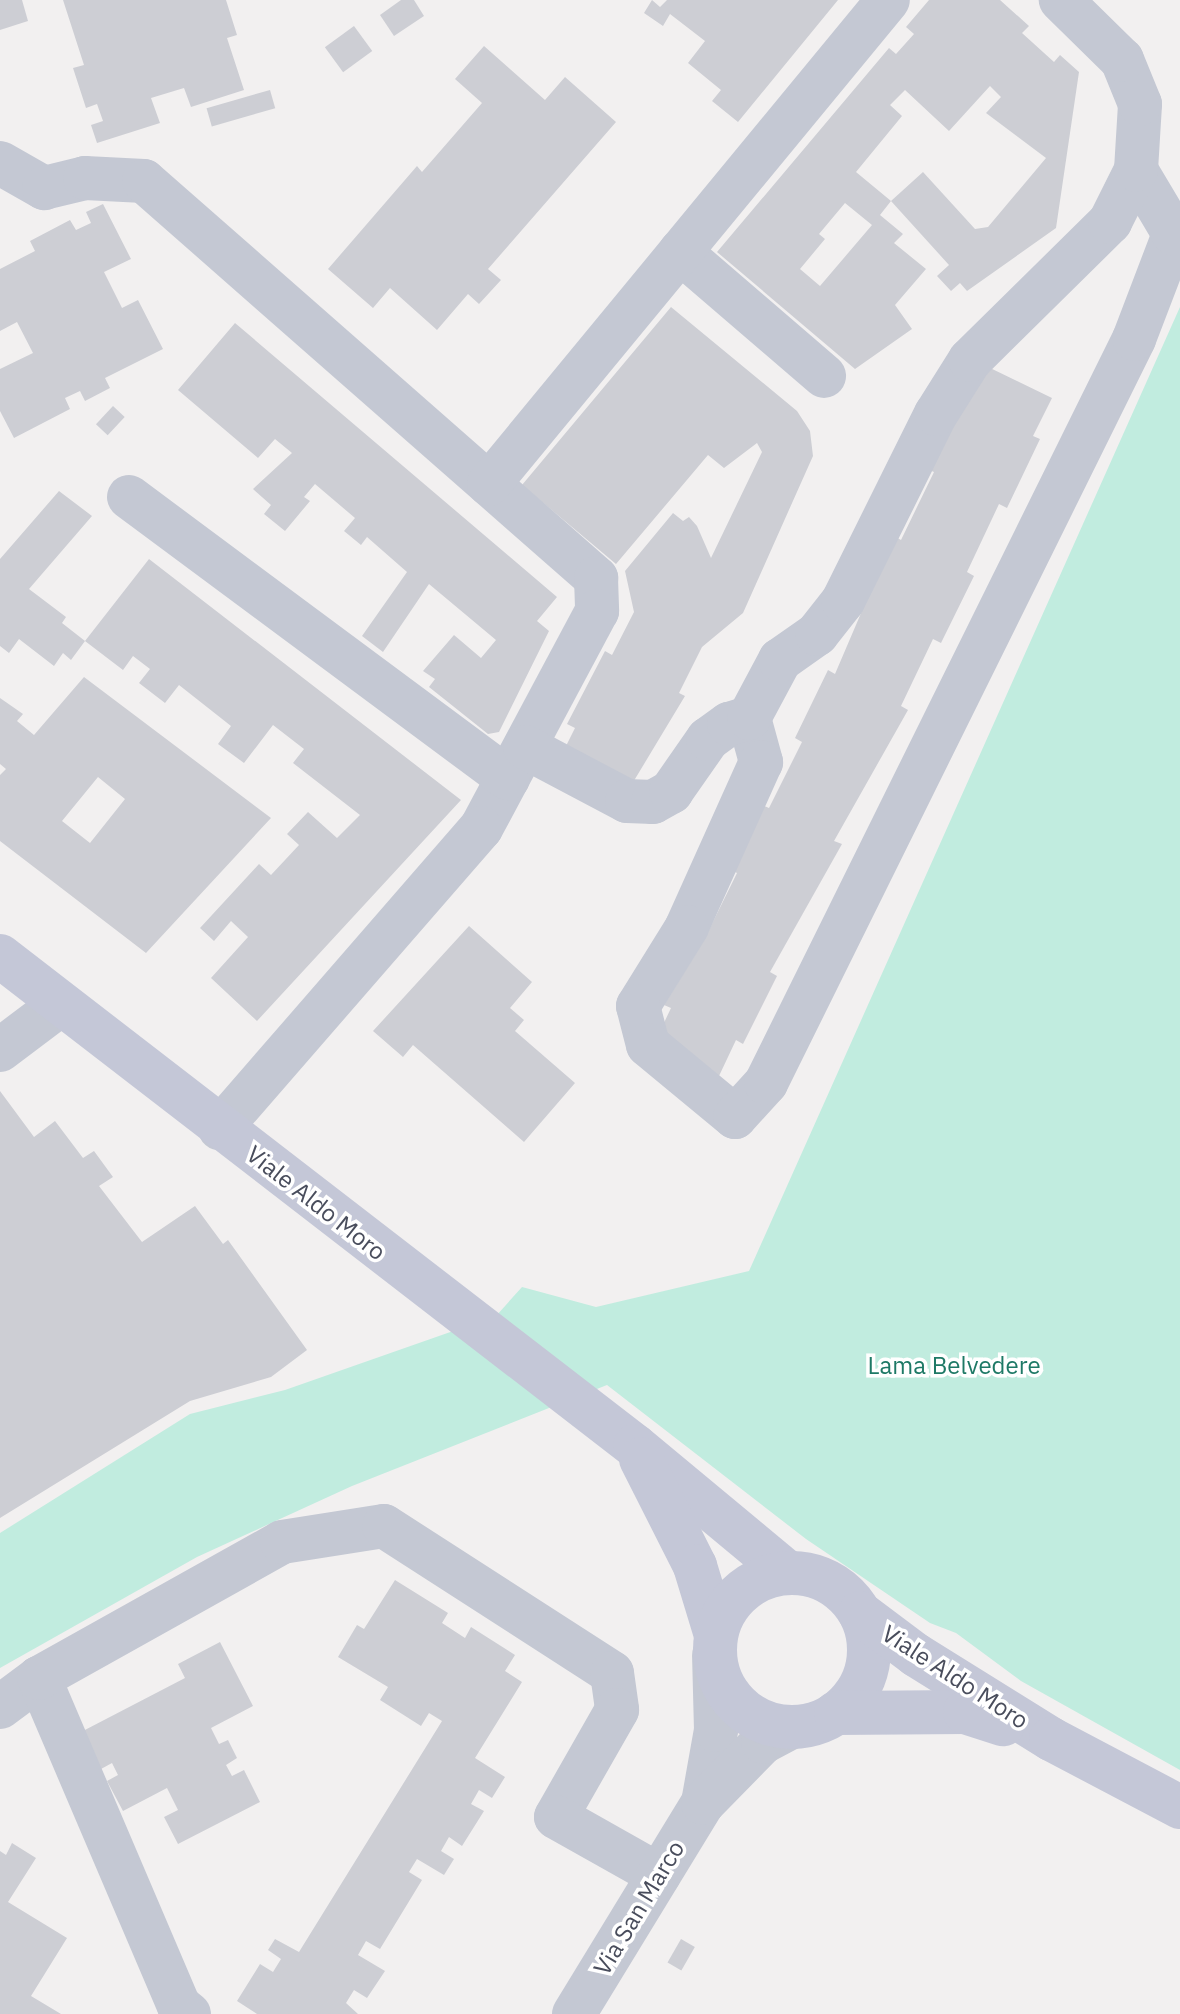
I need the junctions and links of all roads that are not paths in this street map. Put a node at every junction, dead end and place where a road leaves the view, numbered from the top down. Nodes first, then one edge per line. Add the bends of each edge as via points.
1 (888, 0) edge
2 (1061, 0) edge
3 (0, 163) edge
4 (1136, 170) junction
5 (680, 252) junction
6 (824, 376) dead end
7 (489, 484) junction
8 (129, 497) dead end
9 (749, 718) junction
10 (517, 762) junction
11 (0, 956) edge
12 (61, 1004) junction
13 (0, 1050) edge
14 (220, 1128) junction
15 (635, 1446) junction
16 (787, 1572) junction
17 (860, 1613) junction
18 (715, 1644) junction
19 (39, 1678) junction
20 (0, 1707) edge
21 (836, 1713) junction
22 (791, 1727) junction
23 (1051, 1739) junction
24 (703, 1803) junction
25 (1180, 1807) edge
26 (659, 1875) junction
27 (189, 2014) edge
28 (574, 2014) edge

1 - 5 street
2 - 4 street via 1122,60 1140,104
3 - 7 street via 44,188 85,178 144,181
4 - 9 street via 1110,222 970,360 936,414 843,601 817,634 780,660
4 - 9 street via 1174,234 1134,339 766,1083 735,1117 648,1045 638,1006 687,927 761,762
5 - 6 street
5 - 7 street
7 - 10 street via 596,578 597,611
8 - 10 street
9 - 10 street via 708,739 671,792 653,802 627,801
10 - 14 street via 481,828
11 - 12 main road, Viale Aldo Moro
12 - 13 street
12 - 14 main road, Viale Aldo Moro
14 - 15 main road, Viale Aldo Moro
15 - 16 main road, Viale Aldo Moro
15 - 18 main road, Viale Aldo Moro via 695,1566
16 - 17 main road via 830,1582
16 - 18 main road via 762,1577 741,1590
17 - 21 main road via 869,1656 864,1678
17 - 23 main road, Viale Aldo Moro via 916,1655
18 - 22 main road via 731,1698 748,1713
18 - 24 street, Via San Marco via 716,1730
19 - 20 street
19 - 26 street via 282,1542 384,1526 612,1673 617,1710 556,1817
19 - 27 street via 179,2006
21 - 22 main road
21 - 23 main road, Viale Aldo Moro via 965,1712
22 - 24 street, Via San Marco via 763,1742
23 - 25 main road, Viale Aldo Moro
24 - 26 street, Via San Marco
26 - 28 street, Via San Marco

